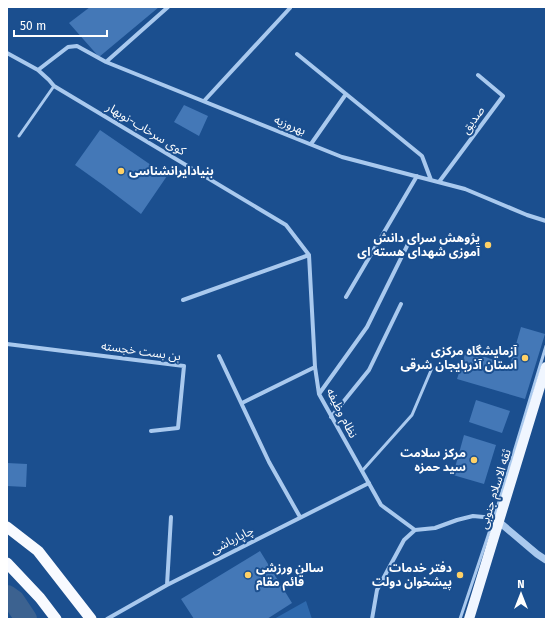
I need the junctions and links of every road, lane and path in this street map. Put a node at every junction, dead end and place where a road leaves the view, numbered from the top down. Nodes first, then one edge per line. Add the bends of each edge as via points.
1 (168, 7) edge
2 (290, 8) dead end
3 (7, 53) edge
4 (297, 54) dead end
5 (106, 62) junction
6 (38, 70) junction
7 (478, 75) dead end
8 (54, 86) junction
9 (346, 94) junction
10 (204, 101) junction
11 (18, 136) dead end
12 (311, 144) junction
13 (416, 176) junction
14 (431, 180) junction
15 (440, 182) junction
16 (546, 221) edge
17 (409, 242) dead end
18 (309, 255) junction
19 (346, 297) dead end
20 (183, 300) dead end
21 (401, 304) dead end
22 (7, 344) edge
23 (546, 346) edge
24 (219, 356) dead end
25 (315, 367) junction
26 (546, 367) edge
27 (432, 368) dead end
28 (318, 394) junction
29 (242, 404) junction
30 (331, 417) junction
31 (151, 431) dead end
32 (362, 471) junction
33 (369, 483) junction
34 (171, 517) dead end
35 (300, 517) junction
36 (496, 519) junction
37 (7, 527) edge
38 (415, 530) junction
39 (546, 560) edge
40 (7, 563) edge
41 (166, 585) junction
42 (56, 619) edge
43 (91, 619) edge
44 (107, 619) edge
45 (372, 619) edge
46 (460, 619) edge
47 (469, 619) edge

1 - 5 street
2 - 10 street
3 - 6 street, کوی سرخاب-نوبهار
4 - 9 street
5 - 6 street, بهروزیه via 77,46 68,47
5 - 10 street, بهروزیه
6 - 8 street, کوی سرخاب-نوبهار
7 - 15 street, صدیق via 503,96
8 - 11 lane
8 - 18 street, کوی سرخاب-نوبهار via 286,225
9 - 12 street
9 - 14 street via 422,156
10 - 12 street, بهروزیه
12 - 13 street, بهروزیه via 342,157
13 - 14 street, بهروزیه
13 - 19 street
14 - 15 street, بهروزیه
15 - 16 street, بهروزیه via 465,189
17 - 28 street via 367,327
18 - 20 street
18 - 25 street, نظام وظیفه
21 - 30 street via 370,370
22 - 31 street, بن بست خجسته via 184,366 178,428
23 - 36 lane
24 - 29 street
25 - 28 street, نظام وظیفه
25 - 29 street
26 - 36 main road, ثقه الاسلام جنوبی
27 - 32 lane via 412,415
28 - 30 street, نظام وظیفه
29 - 35 street via 269,462
30 - 32 street, نظام وظیفه
32 - 33 street, نظام وظیفه
33 - 35 street, چاپارباشی
33 - 38 street, نظام وظیفه via 381,505
34 - 41 street
35 - 41 street, چاپارباشی
36 - 38 street via 473,516 435,528
36 - 39 street
36 - 46 lane
36 - 47 main road, ثقه الاسلام جنوبی
37 - 43 highway via 38,551
38 - 45 street via 404,540 377,590
40 - 42 highway
41 - 44 street, چاپارباشی

